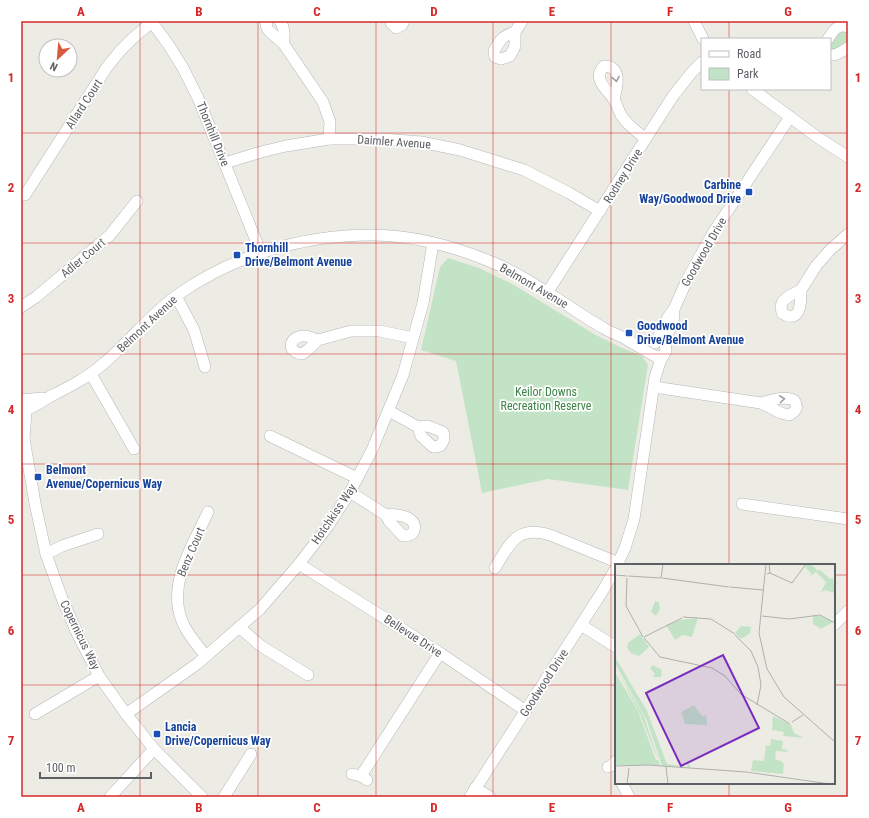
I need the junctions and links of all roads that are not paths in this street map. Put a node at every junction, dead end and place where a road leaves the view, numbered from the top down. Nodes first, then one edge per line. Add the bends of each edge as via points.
1 (267, 21) edge
2 (280, 21) edge
3 (391, 21) edge
4 (404, 21) edge
5 (522, 21) edge
6 (694, 21) edge
7 (152, 22) edge
8 (848, 27) edge
9 (515, 32) dead end
10 (702, 38) edge
11 (829, 38) edge
12 (283, 43) junction
13 (848, 48) edge
14 (831, 55) edge
15 (701, 63) edge
16 (753, 90) edge
17 (614, 99) dead end
18 (790, 117) junction
19 (646, 138) junction
20 (329, 139) junction
21 (848, 157) edge
22 (224, 163) junction
23 (25, 196) dead end
24 (137, 201) dead end
25 (600, 211) junction
26 (848, 234) edge
27 (433, 243) junction
28 (261, 253) junction
29 (801, 290) dead end
30 (547, 293) junction
31 (176, 296) junction
32 (21, 307) edge
33 (413, 338) junction
34 (318, 340) dead end
35 (657, 350) junction
36 (205, 367) dead end
37 (91, 374) junction
38 (655, 382) junction
39 (761, 403) dead end
40 (23, 407) edge
41 (389, 411) junction
42 (418, 427) dead end
43 (23, 435) edge
44 (270, 436) dead end
45 (134, 449) dead end
46 (358, 478) junction
47 (350, 492) junction
48 (741, 504) dead end
49 (208, 512) dead end
50 (386, 515) dead end
51 (848, 519) edge
52 (98, 534) dead end
53 (46, 554) junction
54 (299, 564) junction
55 (615, 564) edge
56 (617, 564) edge
57 (495, 568) dead end
58 (615, 569) edge
59 (848, 611) edge
60 (835, 623) edge
61 (581, 625) junction
62 (239, 627) junction
63 (615, 646) edge
64 (440, 653) junction
65 (206, 656) junction
66 (99, 676) junction
67 (308, 676) dead end
68 (526, 711) junction
69 (35, 714) dead end
70 (126, 714) junction
71 (154, 749) junction
72 (251, 754) dead end
73 (360, 777) dead end
74 (622, 784) edge
75 (473, 792) edge
76 (110, 797) edge
77 (202, 797) edge
78 (224, 797) edge
79 (490, 797) edge
80 (629, 797) edge

1 - 12 street via 269,31
2 - 12 street via 285,33
3 - 4 street via 396,28
5 - 9 street
6 - 10 street
7 - 22 street, Thornhill Drive via 183,68
7 - 23 street, Allard Court via 120,51 107,68
8 - 11 street via 836,28
12 - 20 street via 322,102 330,122
13 - 14 street
15 - 19 street, Rodney Drive via 673,96
16 - 18 street
17 - 19 street via 621,116
18 - 21 street
18 - 35 street, Goodwood Drive via 713,233 687,280 674,309 673,323
19 - 25 street, Rodney Drive
20 - 22 street, Daimler Avenue via 286,146
20 - 25 street, Daimler Avenue via 421,142 460,150 524,170
22 - 28 street, Thornhill Drive
24 - 32 street, Adler Court via 110,234
25 - 30 street, Rodney Drive
26 - 29 street via 816,266
27 - 28 street, Belmont Avenue via 389,236 347,236 302,242
27 - 30 street, Belmont Avenue via 493,263
27 - 33 street, Hotchkiss Way via 423,302
28 - 31 street, Belmont Avenue via 231,265
30 - 35 street, Belmont Avenue via 637,346
31 - 36 street via 194,330
31 - 37 street, Belmont Avenue
33 - 34 street via 380,331 351,331
33 - 41 street, Hotchkiss Way via 403,375
35 - 38 street, Goodwood Drive via 659,362
37 - 40 street, Belmont Avenue via 51,397 29,400
37 - 45 street
38 - 39 street
38 - 56 street, Goodwood Drive via 634,519
40 - 43 street, Copernicus Way
41 - 42 street
41 - 46 street, Hotchkiss Way
43 - 53 street, Copernicus Way
44 - 46 street
46 - 47 street, Hotchkiss Way
47 - 50 street
47 - 54 street, Hotchkiss Way
48 - 51 street
49 - 65 street, Benz Court via 184,563 177,596 182,620 190,636
52 - 53 street
53 - 66 street, Copernicus Way via 70,619
54 - 62 street, Hotchkiss Way via 260,609
54 - 64 street, Bellevue Drive
55 - 57 street via 550,535 531,532 521,535 510,544
58 - 61 street, Goodwood Drive
59 - 60 street
61 - 63 street
61 - 68 street, Goodwood Drive
62 - 65 street, Hotchkiss Way
62 - 67 street via 261,646
64 - 68 street, Bellevue Drive
64 - 73 street
65 - 70 street, Hotchkiss Way
66 - 69 street
66 - 70 street, Copernicus Way
68 - 75 street, Goodwood Drive
70 - 71 street, Copernicus Way
71 - 76 street
71 - 77 street, Copernicus Way
72 - 78 street
74 - 80 street
75 - 79 street

